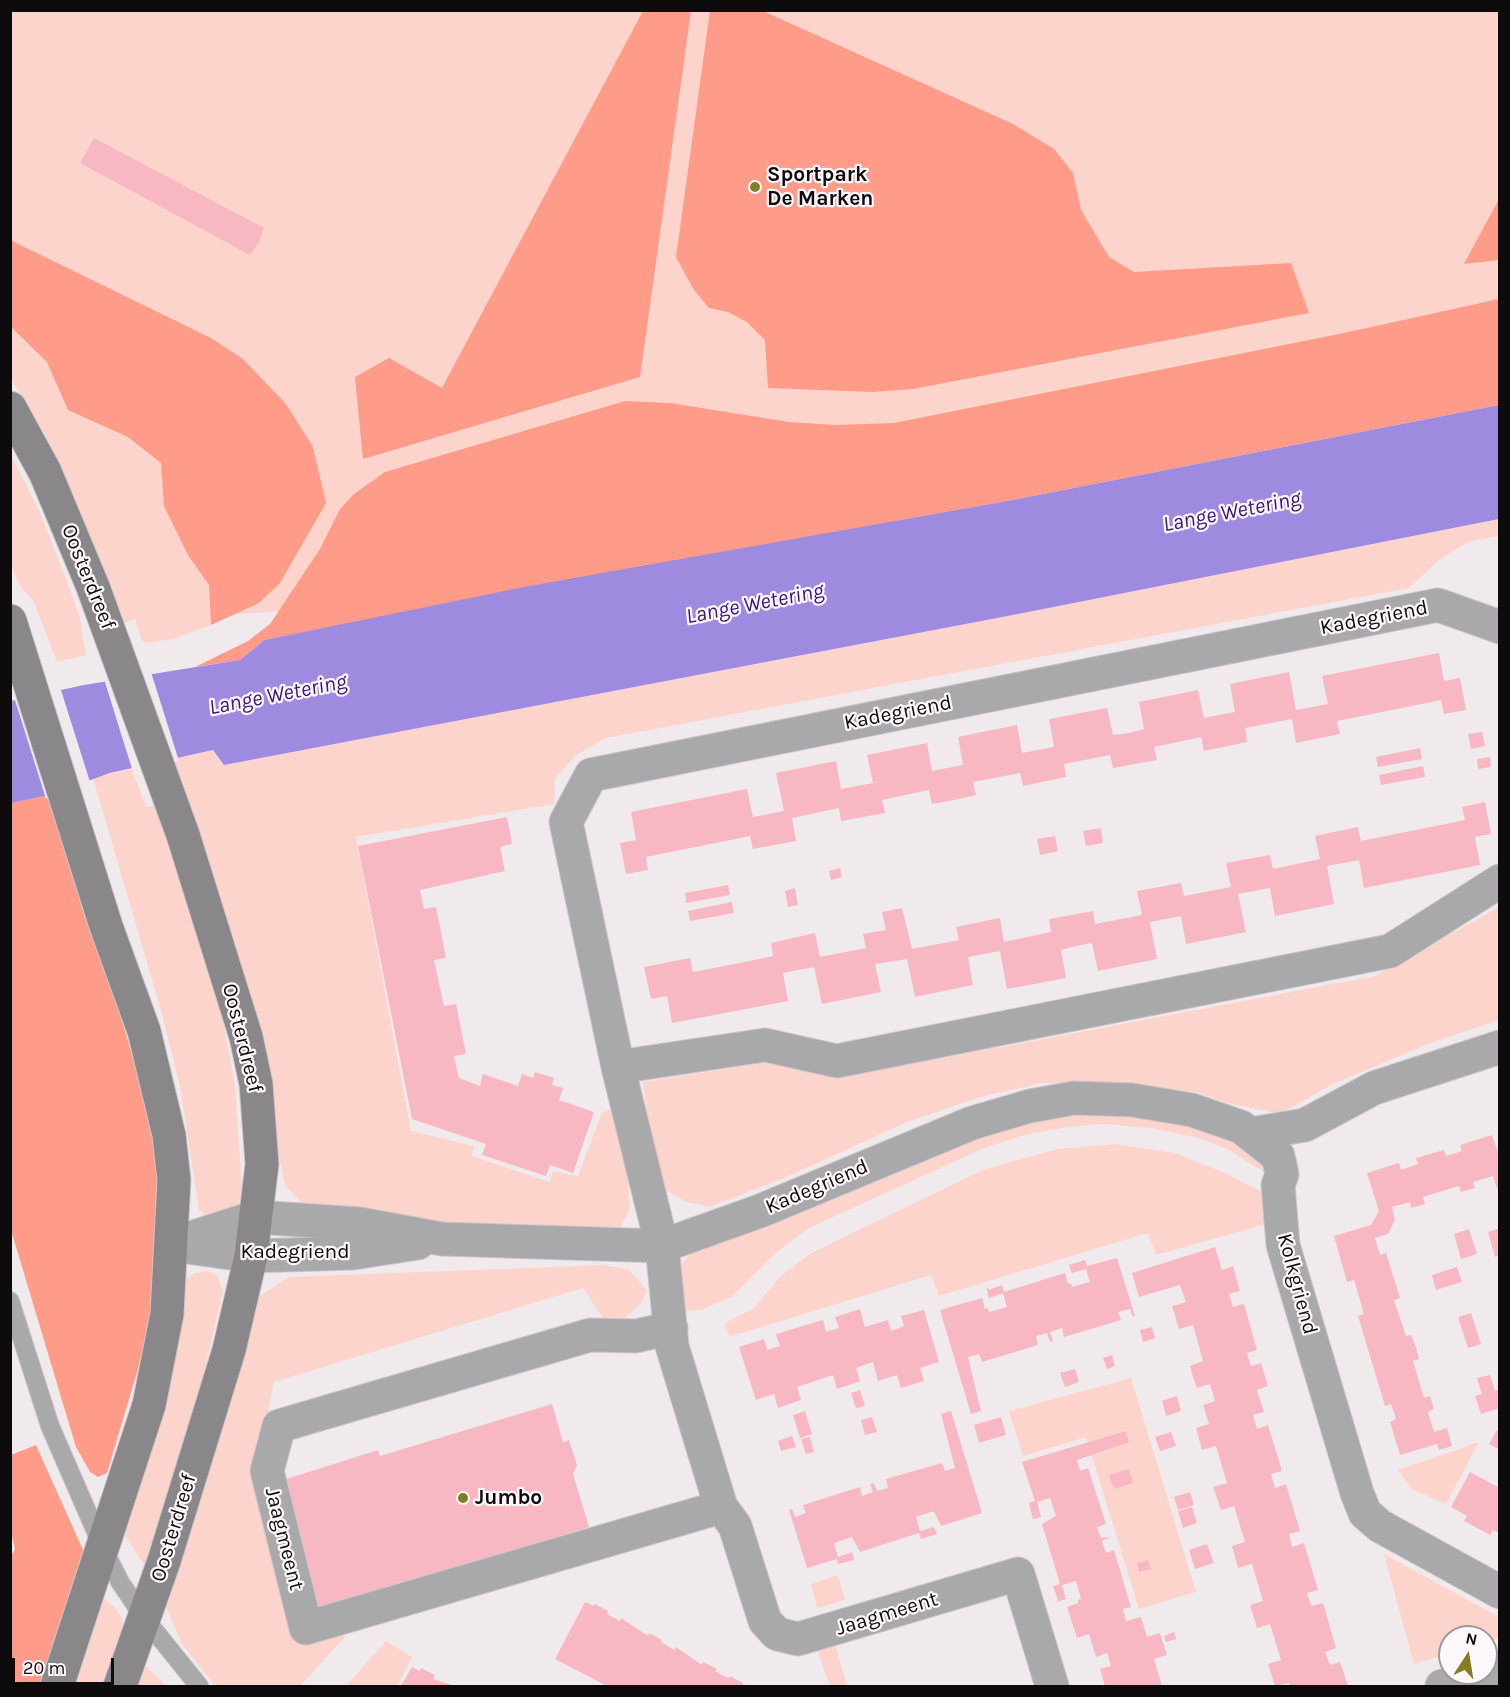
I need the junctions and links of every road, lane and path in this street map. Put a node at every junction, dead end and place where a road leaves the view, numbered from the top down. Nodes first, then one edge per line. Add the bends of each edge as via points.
1 (10, 408) edge
2 (10, 621) edge
3 (1500, 627) edge
4 (1500, 881) edge
5 (1500, 1047) edge
6 (618, 1067) junction
7 (1251, 1134) junction
8 (256, 1217) junction
9 (442, 1239) junction
10 (172, 1244) junction
11 (662, 1246) junction
12 (251, 1256) junction
13 (10, 1301) edge
14 (671, 1328) junction
15 (720, 1508) junction
16 (103, 1548) junction
17 (1500, 1592) edge
18 (145, 1618) junction
19 (1500, 1673) edge
20 (57, 1686) edge
21 (120, 1686) edge
22 (199, 1686) edge
23 (1052, 1686) edge
24 (1442, 1686) edge

1 - 8 main road, Oosterdreef via 45,472 93,587 167,792 243,1025 254,1072 262,1164
2 - 10 main road via 144,1031 166,1124 174,1180
3 - 6 street, Kadegriend via 1438,605 591,775 566,822
4 - 6 street via 1390,951 837,1061 765,1046
5 - 7 street via 1374,1088 1305,1125
6 - 11 street, Kadegriend
7 - 11 street, Kadegriend via 1192,1110 1132,1100 1074,1098 1030,1106 972,1123 760,1211
7 - 17 street, Kolkgriend via 1278,1155 1283,1245 1365,1513 1380,1526
8 - 9 street, Kadegriend via 360,1224
8 - 10 street, Kadegriend
8 - 12 main road, Oosterdreef
9 - 11 street, Kadegriend
9 - 12 street, Kadegriend via 353,1253
10 - 12 street, Kadegriend
10 - 16 main road via 166,1314 149,1405
11 - 14 street, Jaagmeent
12 - 18 main road, Oosterdreef via 229,1350
13 - 16 lane via 50,1426
14 - 15 street, Jaagmeent via 672,1346
14 - 15 street, Jaagmeent via 636,1336 590,1335 279,1426 267,1471 306,1628
15 - 23 street, Jaagmeent via 735,1526 765,1621 777,1634 798,1639 1018,1574
16 - 18 lane
16 - 20 main road
18 - 21 main road, Oosterdreef
18 - 22 lane
19 - 24 street

